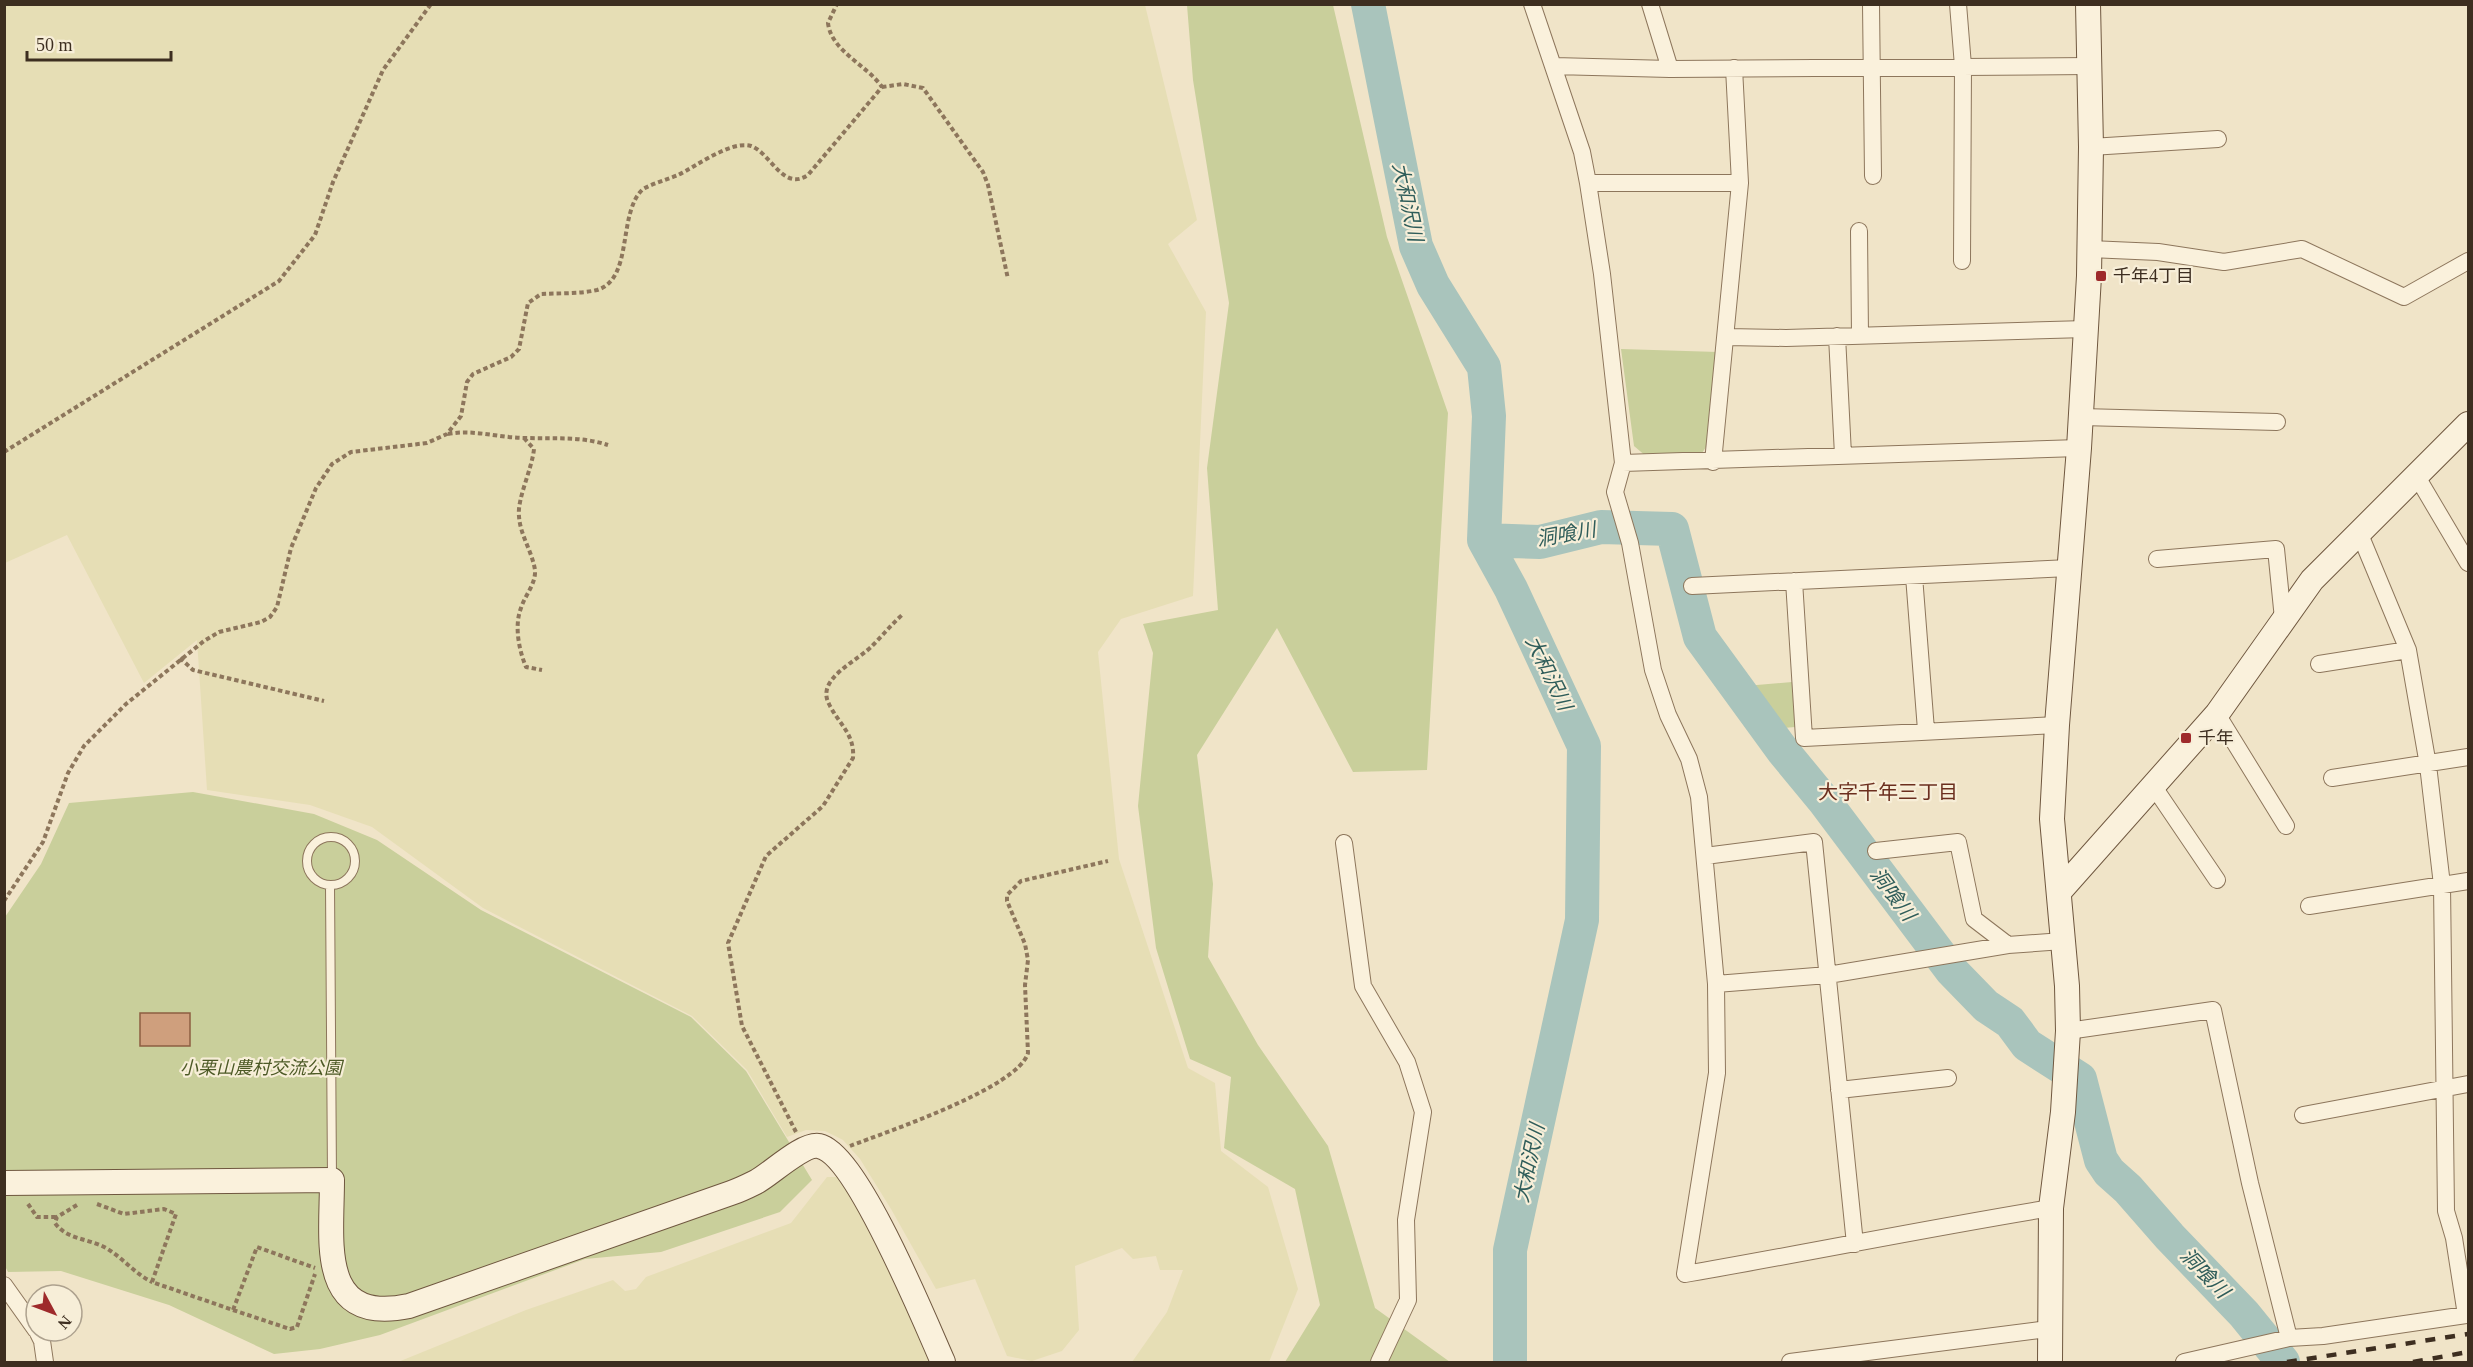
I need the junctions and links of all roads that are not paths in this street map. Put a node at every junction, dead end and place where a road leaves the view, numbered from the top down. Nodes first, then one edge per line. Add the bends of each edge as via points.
1 (1532, 4) edge
2 (1650, 4) edge
3 (1871, 4) edge
4 (1958, 4) edge
5 (2088, 4) edge
6 (1554, 66) junction
7 (1963, 66) junction
8 (2089, 66) junction
9 (1872, 67) junction
10 (1734, 68) junction
11 (1670, 69) junction
12 (2218, 139) dead end
13 (2091, 147) junction
14 (1873, 176) dead end
15 (1588, 183) junction
16 (1740, 183) junction
17 (1859, 231) dead end
18 (2090, 249) junction
19 (1962, 261) dead end
20 (2469, 261) edge
21 (2086, 329) junction
22 (1837, 336) junction
23 (1860, 336) junction
24 (1727, 337) junction
25 (2081, 417) junction
26 (2277, 422) dead end
27 (2469, 424) edge
28 (2079, 448) junction
29 (1842, 455) junction
30 (1713, 462) junction
31 (1623, 464) junction
32 (2416, 475) junction
33 (2358, 532) junction
34 (2157, 559) dead end
35 (2469, 563) edge
36 (2069, 568) junction
37 (1914, 576) junction
38 (1794, 581) junction
39 (1692, 586) dead end
40 (2283, 619) junction
41 (2408, 650) junction
42 (2319, 664) dead end
43 (2217, 714) junction
44 (2056, 724) junction
45 (1926, 730) junction
46 (2469, 757) edge
47 (2428, 765) junction
48 (2332, 778) dead end
49 (2154, 787) junction
50 (2286, 826) dead end
51 (1344, 843) dead end
52 (1876, 851) dead end
53 (1705, 856) junction
54 (2217, 880) dead end
55 (2469, 881) edge
56 (330, 885) junction
57 (2442, 885) junction
58 (2059, 892) junction
59 (2309, 906) dead end
60 (2063, 941) junction
61 (2008, 945) junction
62 (1828, 975) junction
63 (1716, 984) junction
64 (2068, 1031) junction
65 (1948, 1078) dead end
66 (2469, 1084) edge
67 (2446, 1088) junction
68 (1839, 1090) junction
69 (2303, 1115) dead end
70 (332, 1180) junction
71 (13, 1189) edge
72 (2051, 1208) junction
73 (2462, 1237) edge
74 (1855, 1245) junction
75 (4, 1285) edge
76 (24, 1313) edge
77 (2048, 1329) junction
78 (2289, 1338) junction
79 (42, 1343) edge
80 (45, 1362) edge
81 (943, 1362) edge
82 (1379, 1362) edge
83 (1790, 1362) edge
84 (2050, 1362) edge
85 (2184, 1362) edge

1 - 6 street
2 - 11 street
3 - 9 street
4 - 7 street
5 - 8 street
6 - 11 street
6 - 15 street
7 - 8 street
7 - 9 street
7 - 19 street
8 - 13 street
9 - 10 street
9 - 14 street
10 - 11 street
10 - 16 street
12 - 13 street
13 - 18 street
15 - 16 street
15 - 31 street
16 - 24 street
17 - 23 street
18 - 20 street via 2158,252 2224,262 2302,249 2404,297
18 - 21 street
21 - 23 street
21 - 25 street
22 - 23 street
22 - 24 street
22 - 29 street
24 - 30 street
25 - 26 street
25 - 28 street
27 - 32 street
28 - 29 street
28 - 36 street
29 - 30 street
30 - 31 street
31 - 53 street via 1615,492 1630,543 1653,670 1689,759 1699,797
32 - 33 street
32 - 35 street
33 - 40 street via 2312,580
33 - 41 street
34 - 40 street via 2276,549
36 - 37 street
36 - 44 street
37 - 38 street
37 - 45 street
38 - 39 street
38 - 45 street via 1804,738
40 - 43 street
41 - 42 street
41 - 47 street
43 - 49 street
43 - 50 street
44 - 45 street
44 - 58 street via 2052,819
46 - 47 street
47 - 48 street
47 - 57 street
49 - 54 street
49 - 58 street via 2114,826
51 - 82 street via 1363,986 1407,1062 1423,1112 1406,1220 1408,1300
52 - 61 street via 1958,842 1974,919
53 - 62 street via 1814,842
53 - 63 street
55 - 57 street
56 - 56 lane via 320,883 307,868 310,848 326,837 345,841 355,858 348,877
56 - 70 lane
57 - 59 street
57 - 67 street
58 - 60 street
60 - 61 street
60 - 64 street
61 - 62 street
62 - 63 street
62 - 68 street
63 - 74 street via 1717,1073 1685,1274
64 - 72 street
64 - 78 street via 2213,1010 2250,1183
65 - 68 street
66 - 67 street
67 - 69 street
67 - 73 street via 2446,1211
68 - 74 street
70 - 71 street
70 - 81 street via 334,1273 346,1294 357,1303 387,1310 409,1306 731,1193 757,1181 803,1150 818,1146 833,1153 874,1214
72 - 74 street via 1921,1229
72 - 77 street
73 - 78 street via 2466,1315
75 - 76 street
77 - 83 street
77 - 84 street
78 - 85 street
79 - 80 street

